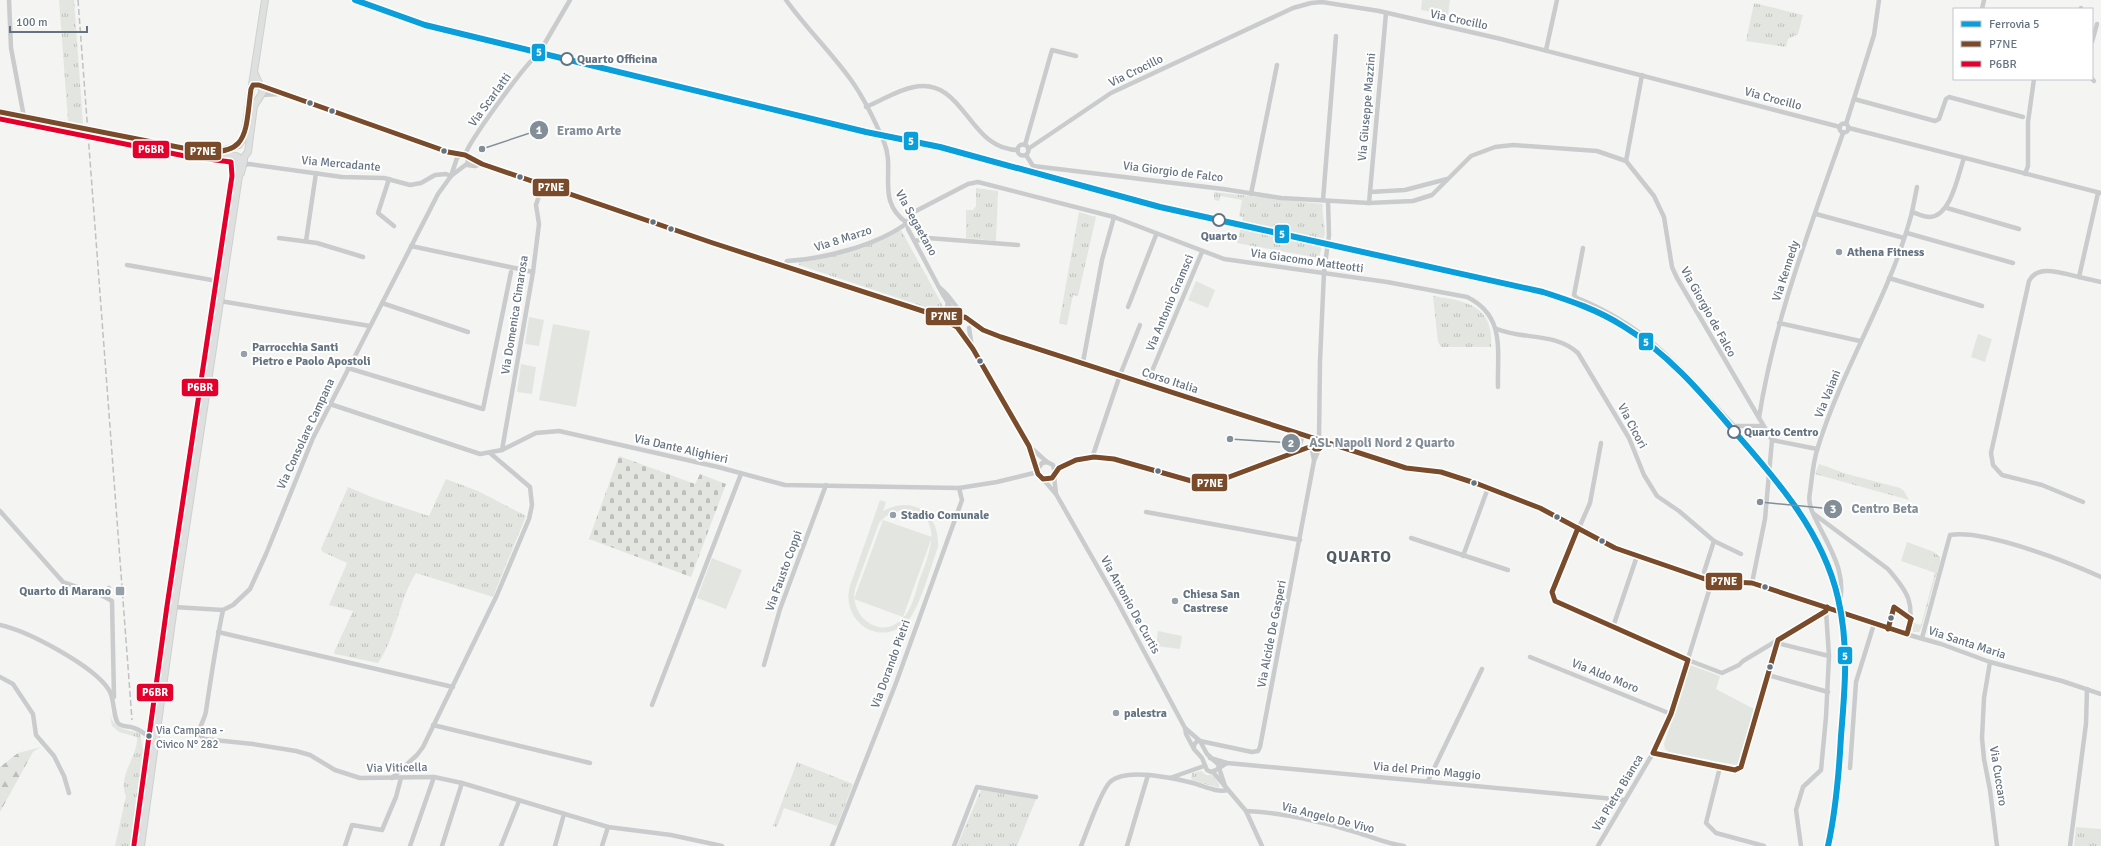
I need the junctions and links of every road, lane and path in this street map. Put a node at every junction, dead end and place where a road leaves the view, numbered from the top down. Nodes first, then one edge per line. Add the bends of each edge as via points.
1 (10, 0) edge
2 (265, 0) edge
3 (570, 0) edge
4 (786, 0) edge
5 (1306, 0) edge
6 (1557, 0) edge
7 (1879, 0) edge
8 (1338, 2) edge
9 (1311, 3) junction
10 (1386, 13) junction
11 (2097, 24) dead end
12 (1336, 36) dead end
13 (2093, 38) edge
14 (542, 48) dead end
15 (1546, 50) junction
16 (541, 55) dead end
17 (1076, 56) dead end
18 (1276, 65) dead end
19 (255, 74) junction
20 (1642, 76) junction
21 (2034, 80) edge
22 (262, 87) junction
23 (251, 90) junction
24 (281, 94) junction
25 (260, 96) junction
26 (1854, 99) junction
27 (866, 107) junction
28 (0, 112) edge
29 (24, 117) junction
30 (2023, 117) dead end
31 (1847, 126) junction
32 (1840, 127) junction
33 (1843, 133) junction
34 (238, 146) junction
35 (1026, 147) junction
36 (247, 150) junction
37 (1018, 150) junction
38 (218, 152) junction
39 (1026, 155) junction
40 (239, 157) junction
41 (462, 157) junction
42 (1964, 158) junction
43 (1626, 161) junction
44 (482, 164) junction
45 (246, 165) junction
46 (466, 165) junction
47 (316, 173) junction
48 (2025, 174) junction
49 (239, 176) junction
50 (451, 176) junction
51 (1448, 178) junction
52 (389, 179) junction
53 (543, 183) junction
54 (1432, 184) junction
55 (1917, 186) dead end
56 (1370, 192) junction
57 (1436, 192) junction
58 (2099, 193) edge
59 (1251, 194) junction
60 (1326, 200) junction
61 (1368, 203) junction
62 (1947, 208) junction
63 (1912, 212) junction
64 (1816, 214) junction
65 (1114, 217) junction
66 (907, 222) junction
67 (394, 226) dead end
68 (2019, 229) dead end
69 (1906, 233) junction
70 (1156, 235) junction
71 (279, 238) dead end
72 (1904, 238) junction
73 (306, 241) junction
74 (915, 241) junction
75 (1018, 245) dead end
76 (411, 246) junction
77 (1583, 248) dead end
78 (1202, 252) junction
79 (363, 256) dead end
80 (2013, 262) dead end
81 (127, 265) dead end
82 (785, 267) junction
83 (511, 272) dead end
84 (533, 272) junction
85 (1324, 272) junction
86 (2079, 277) junction
87 (1889, 278) junction
88 (223, 282) junction
89 (2101, 282) edge
90 (940, 288) junction
91 (220, 301) junction
92 (948, 302) junction
93 (382, 303) junction
94 (1982, 306) dead end
95 (1128, 307) dead end
96 (935, 315) junction
97 (942, 316) junction
98 (958, 319) junction
99 (968, 319) junction
100 (1780, 323) junction
101 (1140, 325) dead end
102 (370, 326) junction
103 (969, 328) junction
104 (1497, 328) junction
105 (959, 329) junction
106 (468, 332) dead end
107 (1860, 341) junction
108 (972, 347) junction
109 (1082, 362) junction
110 (348, 368) junction
111 (1120, 375) junction
112 (1147, 383) junction
113 (1498, 387) dead end
114 (330, 404) junction
115 (1759, 418) junction
116 (1764, 426) junction
117 (1294, 432) junction
118 (1303, 434) junction
119 (1319, 440) junction
120 (1772, 440) junction
121 (1328, 442) junction
122 (1601, 443) dead end
123 (1029, 446) junction
124 (1312, 447) junction
125 (1321, 448) junction
126 (1817, 449) junction
127 (502, 450) junction
128 (1298, 451) junction
129 (490, 453) junction
130 (1290, 453) junction
131 (1092, 458) junction
132 (1314, 461) junction
133 (1049, 462) junction
134 (1066, 464) junction
135 (1038, 471) junction
136 (741, 474) junction
137 (1055, 474) junction
138 (1043, 479) junction
139 (826, 485) junction
140 (959, 488) junction
141 (1488, 488) junction
142 (1056, 494) junction
143 (2083, 502) dead end
144 (0, 511) edge
145 (1146, 512) dead end
146 (1813, 514) junction
147 (1578, 528) junction
148 (1411, 538) dead end
149 (1300, 540) junction
150 (1714, 541) junction
151 (1741, 554) dead end
152 (1463, 556) junction
153 (1637, 556) junction
154 (1508, 570) dead end
155 (1704, 572) dead end
156 (2101, 577) edge
157 (1712, 581) junction
158 (1752, 583) junction
159 (109, 588) dead end
160 (103, 596) junction
161 (174, 607) junction
162 (1826, 609) junction
163 (223, 610) junction
164 (1838, 611) junction
165 (1874, 624) junction
166 (0, 625) edge
167 (1613, 627) junction
168 (218, 632) junction
169 (1907, 634) junction
170 (1922, 638) junction
171 (1778, 641) junction
172 (1829, 656) junction
173 (1530, 657) dead end
174 (1688, 660) junction
175 (1990, 662) junction
176 (764, 665) dead end
177 (1482, 669) dead end
178 (1768, 675) junction
179 (0, 676) edge
180 (453, 687) junction
181 (2087, 689) junction
182 (1828, 692) junction
183 (2101, 694) edge
184 (114, 701) junction
185 (652, 705) dead end
186 (1672, 714) junction
187 (434, 725) junction
188 (1185, 728) junction
189 (155, 741) junction
190 (1200, 741) junction
191 (1214, 746) junction
192 (1194, 749) junction
193 (1653, 753) junction
194 (1208, 756) junction
195 (590, 763) dead end
196 (1227, 763) junction
197 (1204, 766) junction
198 (1720, 767) junction
199 (1219, 768) junction
200 (1850, 768) dead end
201 (1213, 772) junction
202 (1188, 773) junction
203 (1148, 776) junction
204 (434, 777) junction
205 (392, 778) junction
206 (401, 778) junction
207 (1168, 778) junction
208 (1428, 781) junction
209 (1188, 782) junction
210 (462, 783) junction
211 (1227, 788) junction
212 (69, 793) dead end
213 (1036, 797) dead end
214 (1624, 800) junction
215 (519, 801) junction
216 (1246, 811) junction
217 (564, 814) junction
218 (608, 827) junction
219 (141, 846) edge
220 (345, 846) edge
221 (410, 846) edge
222 (442, 846) edge
223 (501, 846) edge
224 (555, 846) edge
225 (602, 846) edge
226 (722, 846) edge
227 (832, 846) edge
228 (954, 846) edge
229 (1081, 846) edge
230 (1127, 846) edge
231 (1262, 846) edge
232 (1404, 846) edge
233 (1599, 846) edge
234 (1764, 846) edge
235 (1800, 846) edge
236 (1997, 846) edge
237 (2070, 846) edge

1 - 29 street via 11,48
2 - 19 main road
3 - 14 street
4 - 27 street, VIa Segaetano via 851,79
5 - 9 street
6 - 15 street
7 - 26 street via 1874,35
8 - 9 street, Via Crocillo
8 - 10 street, Via Crocillo
9 - 35 street, Via Crocillo via 1293,8 1111,93
10 - 15 street, Via Crocillo
10 - 56 street, Via Giuseppe Mazzini
11 - 13 street
12 - 60 street
15 - 20 street, Via Crocillo
16 - 41 street, Via Scarlatti via 534,58
17 - 35 street via 1052,50
18 - 59 street
19 - 22 main road
19 - 23 main road
20 - 32 street, Via Crocillo
20 - 43 street
21 - 48 street via 2027,133 2028,166
22 - 23 main road via 257,84
22 - 24 street
22 - 25 main road
23 - 25 main road via 255,97
23 - 34 main road via 244,137
24 - 25 street
24 - 41 street
25 - 36 main road via 254,106
26 - 30 street via 1936,121 1949,97
26 - 31 street
27 - 37 street via 908,88 924,86 947,94 979,132 992,143
27 - 66 street, VIa Segaetano via 884,142 888,157 887,191 901,218
28 - 29 main road
29 - 38 main road via 208,153
31 - 32 street
31 - 33 street via 1847,132
31 - 42 street
32 - 33 street
33 - 64 street, Via Kennedy
34 - 36 main road
34 - 38 main road
34 - 40 main road via 235,150
35 - 37 street, Via Crocillo via 1019,146
35 - 39 street
36 - 40 main road
37 - 39 street via 1020,154
38 - 40 main road
39 - 59 street, Via Giorgio de Falco via 1032,166
40 - 45 main road
40 - 49 main road
41 - 44 street
41 - 46 street via 469,162
41 - 46 street via 460,165
41 - 50 street, Via Consolare Campana
42 - 48 street
42 - 62 street
43 - 51 street, Via Giorgio de Falco via 1608,153 1588,150 1513,145 1495,147 1471,156
43 - 115 street, Via Giorgio de Falco via 1661,207 1672,267 1677,278
44 - 46 street
44 - 53 street
45 - 47 street, Via Mercadante
45 - 49 main road
46 - 50 street, Via Consolare Campana
47 - 52 street, Via Mercadante
47 - 73 street
48 - 58 street
49 - 88 main road
50 - 52 street, Via Mercadante via 435,175 421,183 410,185
50 - 76 street, Via Consolare Campana via 438,194
51 - 54 street, Via Giorgio de Falco
51 - 57 street, Via Giorgio de Falco
52 - 67 street via 378,213
53 - 82 street
53 - 84 street, Via Domenica Cimarosa via 536,206 539,224
54 - 56 street, Via Giorgio de Falco via 1393,192
54 - 57 street
55 - 63 street, Via Vaiani
56 - 61 street, Via Giuseppe Mazzini
57 - 61 street, Via Giorgio de Falco via 1413,201
58 - 86 street
59 - 60 street, Via Giorgio de Falco
60 - 61 street, Via Giorgio de Falco
60 - 85 street via 1329,235
62 - 63 street via 1941,214 1931,217
62 - 68 street
63 - 69 street, Via Vaiani
64 - 72 street
64 - 100 street, Via Kennedy
65 - 66 street, Via Giacomo Matteotti via 974,182 914,212
65 - 70 street, Via Giacomo Matteotti
65 - 109 street via 1102,260
66 - 74 street, VIa Segaetano
66 - 82 street, Via 8 Marzo via 899,229 863,244 810,260 787,261
69 - 72 street, Via Vaiani
69 - 80 street
70 - 78 street, Via Giacomo Matteotti
70 - 95 street
71 - 73 street
72 - 87 street, Via Vaiani
73 - 79 street
74 - 75 street via 928,238
74 - 90 street, VIa Segaetano
76 - 84 street
76 - 93 street, Via Consolare Campana
77 - 116 street via 1574,295 1577,298 1610,313 1655,344 1681,367 1734,426
78 - 85 street, Via Giacomo Matteotti via 1224,259
78 - 112 street, Via Antonio Gramsci
81 - 88 street
82 - 96 street
83 - 110 street via 483,409
84 - 127 street, Via Domenica Cimarosa
85 - 104 street, Via Giacomo Matteotti via 1467,297 1478,302 1489,312
85 - 119 street
86 - 89 street
86 - 143 street via 2042,271 2030,278 1991,453 1993,465 2002,475 2042,485
87 - 94 street
87 - 107 street, Via Vaiani
88 - 91 main road
90 - 92 street
90 - 99 street, Corso Italia
91 - 102 street
91 - 161 main road
92 - 97 street via 946,312
92 - 98 street
93 - 102 street, Via Consolare Campana
93 - 106 street
96 - 97 street
96 - 105 street
97 - 98 street
98 - 99 street
98 - 105 street via 956,323
99 - 103 street
99 - 109 street, Corso Italia via 983,330 1000,337
100 - 107 street
100 - 115 street, Via Kennedy via 1764,384
101 - 111 street
102 - 110 street, Via Consolare Campana
103 - 105 street via 965,331
103 - 108 street
104 - 113 street
104 - 150 street, Via Cicori via 1556,340 1578,353 1629,438 1644,475 1657,496
105 - 108 street
107 - 126 street, Via Vaiani
108 - 123 street
109 - 111 street, Corso Italia
110 - 114 street, Via Consolare Campana
111 - 112 street, Corso Italia
111 - 131 street
112 - 117 street, Corso Italia
114 - 129 street, Via Dante Alighieri via 466,450 480,454
114 - 163 street, Via Consolare Campana via 295,480 253,583 243,596
115 - 116 street, Via Giorgio de Falco
116 - 120 street, Via Giorgio de Falco
117 - 118 street, Corso Italia
117 - 130 street
118 - 119 street, Corso Italia
118 - 128 street
119 - 121 street, Corso Italia
119 - 124 street via 1313,440
119 - 125 street
120 - 126 street
120 - 158 street via 1764,518
121 - 125 street
121 - 141 street, Corso Italia via 1406,468 1441,472
122 - 147 street via 1590,503
123 - 133 street
123 - 135 street
124 - 125 street
124 - 128 street
124 - 132 street, Via Alcide De Gasperi
125 - 132 street, Via Alcide De Gasperi
126 - 146 street, Via Vaiani via 1809,494
127 - 129 street, Via Dante Alighieri
127 - 136 street, Via Dante Alighieri via 536,433 559,431
128 - 130 street
129 - 180 street via 530,487 532,505 529,519 498,595
130 - 131 street via 1213,483 1203,484 1174,478 1118,460
131 - 134 street
132 - 149 street, Via Alcide De Gasperi
133 - 134 street
133 - 135 street via 1042,463
133 - 137 street via 1055,467
134 - 137 street
135 - 138 street
135 - 140 street, Via Dante Alighieri via 997,482
136 - 139 street, Via Dante Alighieri via 785,486
136 - 185 street
137 - 138 street via 1050,479
137 - 142 street, Via Antonio De Curtis
138 - 142 street, Via Antonio De Curtis
139 - 140 street, Via Dante Alighieri
139 - 176 street, Via Fausto Coppi via 780,609
140 - 227 street, Via Dorando Pietri via 962,500 896,682
141 - 147 street, Corso Italia via 1540,508
141 - 152 street
142 - 188 street, Via Antonio De Curtis
144 - 160 street via 63,582
145 - 149 street
146 - 164 street, Via Vaiani via 1840,573 1842,601
146 - 169 street via 1888,569 1906,593 1911,608
147 - 153 street, Corso Italia via 1609,545
147 - 167 street via 1553,587 1552,597 1555,601
148 - 152 street
149 - 191 street, Via Alcide De Gasperi via 1260,747 1258,751 1252,752
150 - 151 street, Via Cicori
150 - 155 street
152 - 154 street
153 - 157 street, Corso Italia
153 - 167 street
156 - 170 street via 2058,560 1986,538 1950,535
157 - 158 street, Via Santa Maria
157 - 174 street, Via Pietra Bianca
158 - 162 street, Via Santa Maria
159 - 160 street
160 - 184 street via 112,601
161 - 163 street
161 - 189 main road
162 - 164 street, Via Santa Maria
162 - 171 street
162 - 172 street
163 - 168 street, Via Viticella
164 - 165 street, Via Santa Maria
165 - 169 street, Via Santa Maria
165 - 200 street via 1856,682
166 - 184 street via 31,636 78,663 102,679
167 - 174 street
168 - 180 street
168 - 205 street, Via Viticella via 209,678 206,714 199,730 201,737 310,755 334,770 360,778
169 - 170 street, Via Santa Maria
170 - 175 street, Via Santa Maria
171 - 172 street
171 - 174 street via 1722,673
171 - 178 street
172 - 182 street
173 - 186 street, Via Aldo Moro
174 - 186 street, Via Pietra Bianca
175 - 181 street, Via Santa Maria
175 - 236 street, Via Cuccaro via 1984,698 1982,738
177 - 208 street
178 - 182 street
178 - 198 street via 1743,764 1735,770
179 - 212 street via 13,684 33,714 36,736 54,756
180 - 187 street
181 - 183 street, Via Santa Maria
181 - 237 street via 2086,724
182 - 235 street via 1820,770 1803,787 1796,810
184 - 189 street via 116,720 120,724 136,728
186 - 193 street, Via Pietra Bianca
187 - 195 street
187 - 205 street via 417,755
188 - 190 street, Via Antonio De Curtis
188 - 192 street, Via Antonio De Curtis
189 - 219 main road
190 - 191 street, Via Alcide De Gasperi
190 - 192 street via 1195,742
190 - 194 street, Via Antonio De Curtis
191 - 194 street via 1208,748
192 - 197 street, Via Antonio De Curtis via 1202,758
193 - 198 street
193 - 214 street, Via Pietra Bianca
194 - 196 street, Via del Primo Maggio
194 - 199 street, Via Antonio De Curtis
196 - 199 street
196 - 208 street, Via del Primo Maggio
197 - 201 street, Via Antonio De Curtis
197 - 202 street
198 - 234 street via 1706,823 1716,833
199 - 201 street
199 - 211 street, Via Antonio De Curtis
201 - 211 street, Via Antonio De Curtis
202 - 207 street
202 - 209 street
203 - 207 street
203 - 229 street via 1123,775 1109,783
203 - 230 street
204 - 206 street, Via Viticella
204 - 210 street, Via Viticella
204 - 221 street
205 - 206 street, Via Viticella
206 - 220 street via 382,830 352,825
207 - 209 street
208 - 214 street, Via del Primo Maggio
209 - 211 street via 1219,791
210 - 215 street, Via Viticella
210 - 222 street
211 - 216 street, Via Antonio De Curtis
213 - 228 street via 977,787
214 - 233 street, Via Pietra Bianca
215 - 217 street, Via Viticella
215 - 223 street
216 - 231 street, Via Antonio De Curtis
216 - 232 street, Via Angelo De Vivo via 1317,823 1392,845
217 - 218 street, Via Viticella
217 - 224 street
218 - 225 street
218 - 226 street, Via Viticella via 676,836

